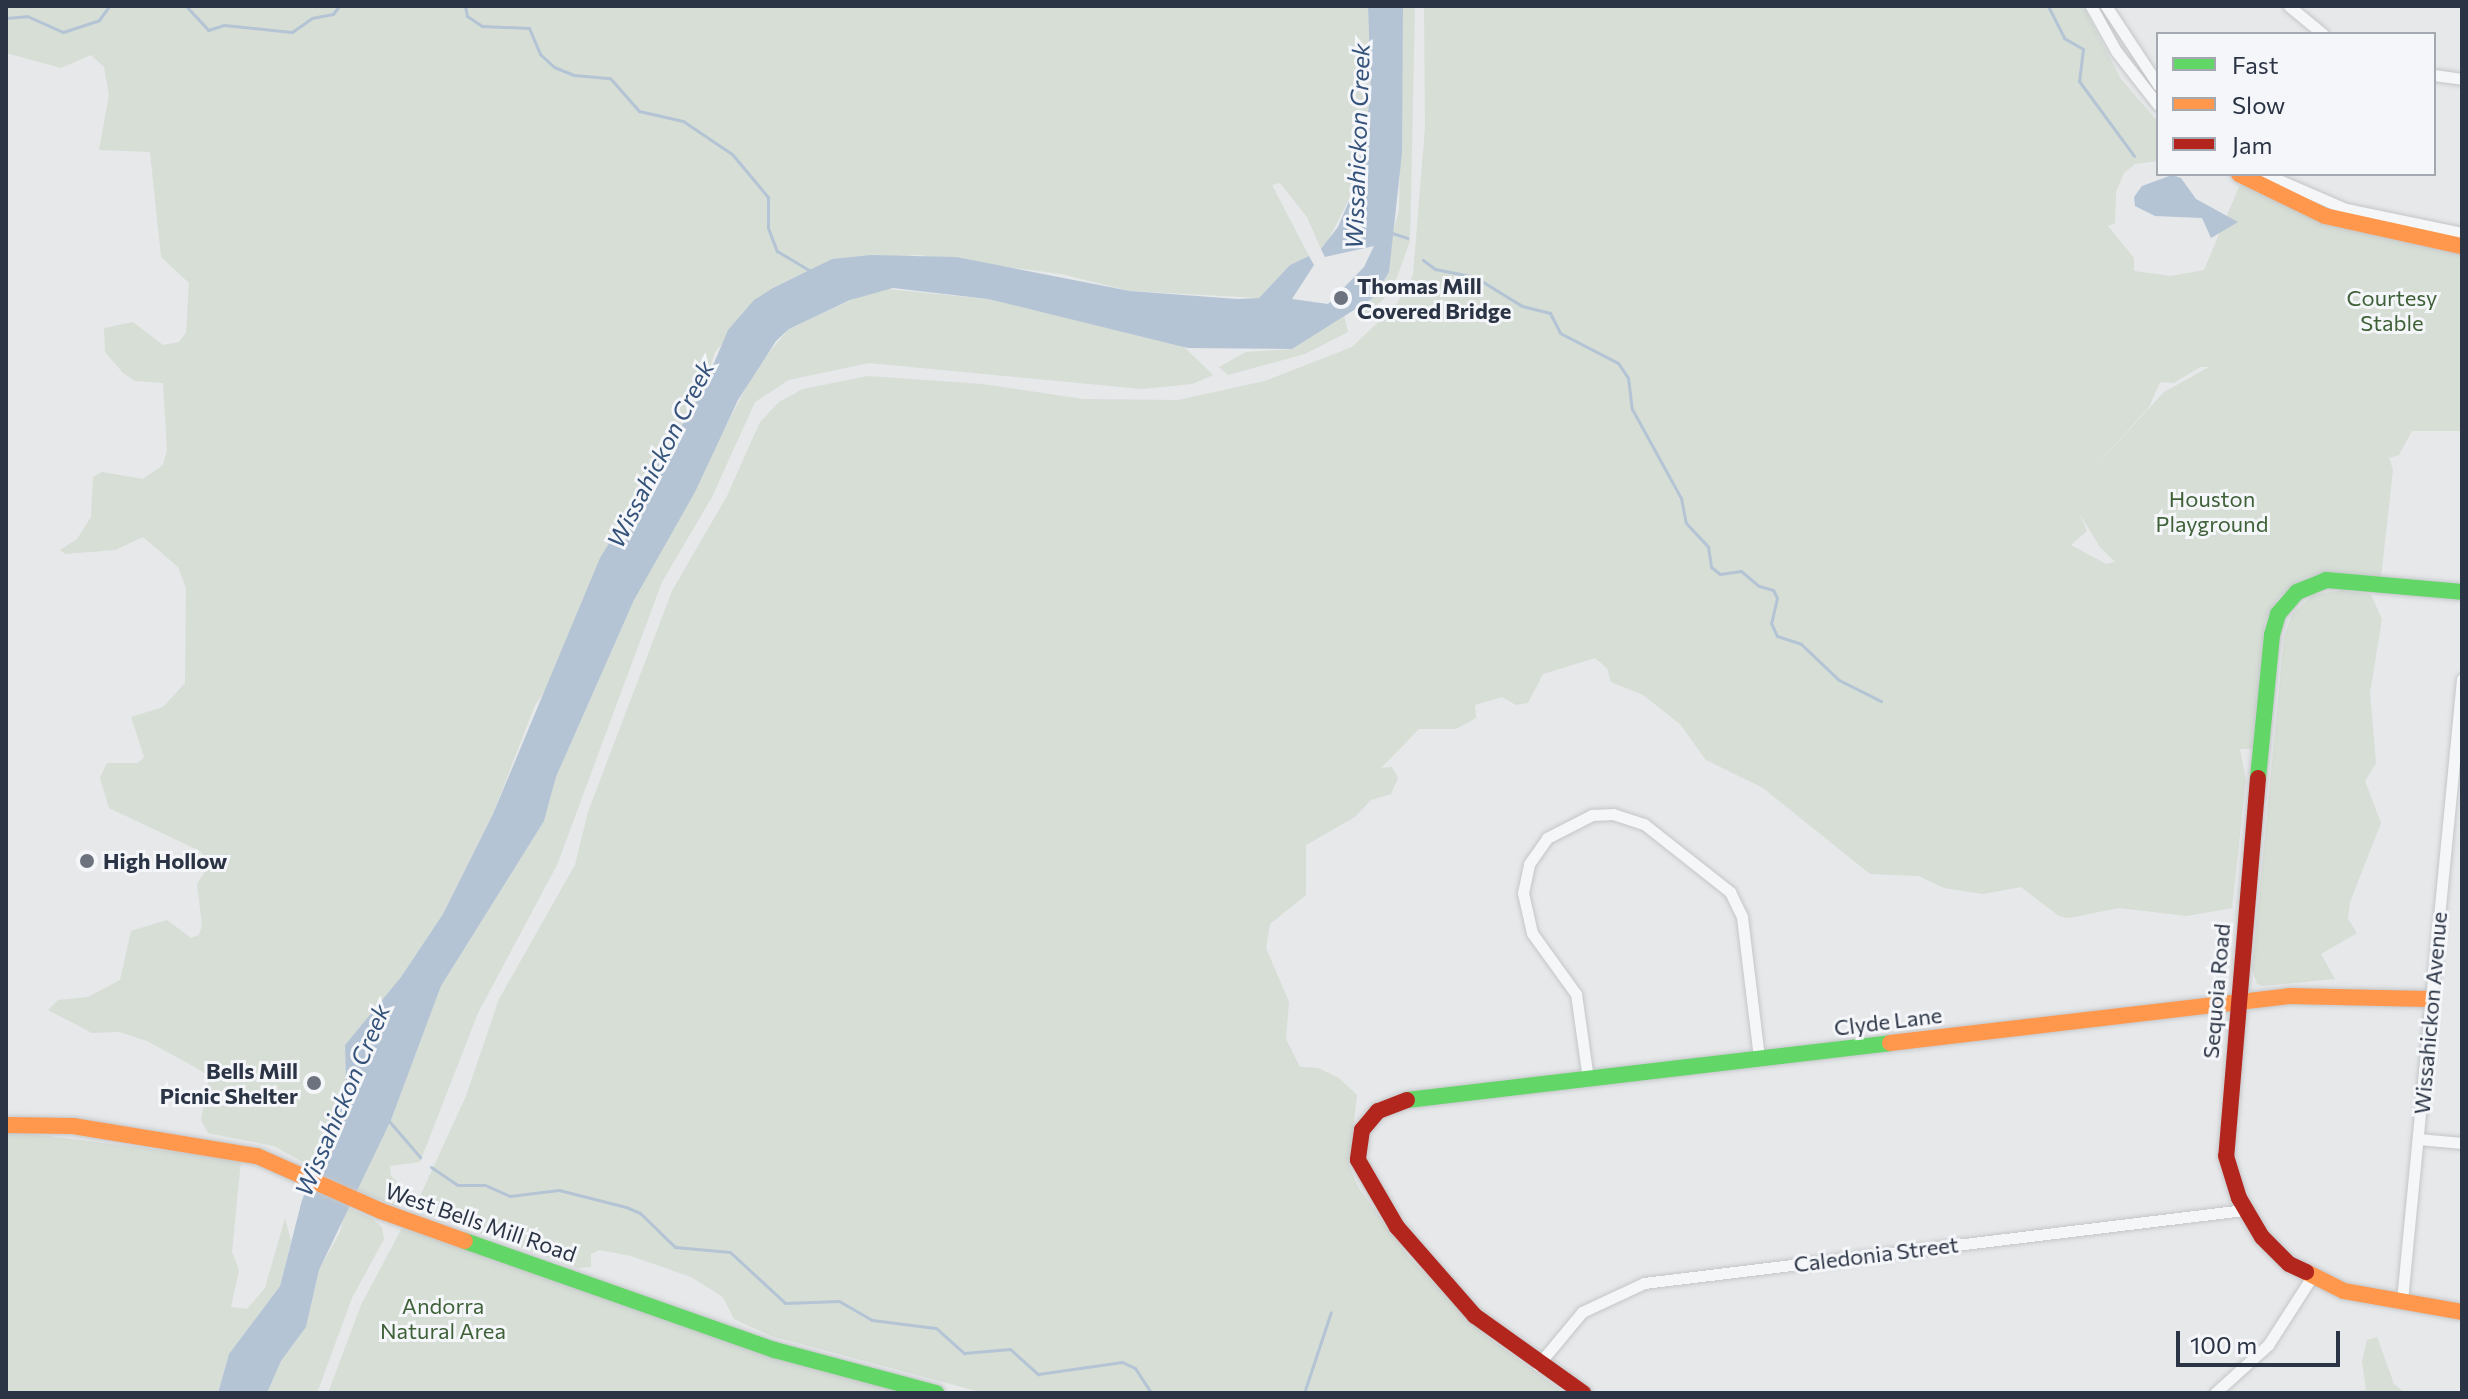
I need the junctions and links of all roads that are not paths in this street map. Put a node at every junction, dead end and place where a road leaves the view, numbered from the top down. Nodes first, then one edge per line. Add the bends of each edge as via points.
1 (2091, 6) edge
2 (2106, 6) edge
3 (2289, 6) edge
4 (2321, 32) edge
5 (2436, 75) edge
6 (2462, 79) edge
7 (2156, 82) edge
8 (2156, 102) edge
9 (2243, 176) edge
10 (2270, 176) edge
11 (2462, 233) edge
12 (2462, 246) edge
13 (2462, 592) edge
14 (2462, 679) edge
15 (2431, 999) junction
16 (2236, 1002) junction
17 (1759, 1058) junction
18 (1588, 1079) junction
19 (6, 1125) edge
20 (2418, 1139) junction
21 (2462, 1143) edge
22 (2244, 1210) junction
23 (2311, 1278) junction
24 (2402, 1300) junction
25 (2462, 1312) edge
26 (1538, 1365) junction
27 (936, 1393) edge
28 (1583, 1393) edge
29 (2215, 1393) edge

1 - 8 street via 2116,51
2 - 7 street
3 - 4 street
5 - 6 street
9 - 12 street via 2325,216
10 - 11 street via 2346,209
13 - 16 street, Sequoia Road via 2315,582 2297,592 2278,614
14 - 15 street, Wissahickon Avenue
15 - 16 street, Clyde Lane via 2318,994
15 - 20 street, Wissahickon Avenue
16 - 17 street, Clyde Lane
16 - 22 street, Sequoia Road via 2225,1141
17 - 18 street, Clyde Lane
17 - 18 street via 1742,917 1721,883 1651,828 1624,816 1582,817 1547,838 1526,874 1525,912 1538,942 1576,994
18 - 26 street, Clyde Lane via 1403,1100 1378,1111 1362,1130 1360,1167 1397,1227 1458,1299
19 - 27 street, West Bells Mill Road via 107,1131 249,1154 366,1205 796,1357
20 - 21 street
20 - 24 street, Wissahickon Avenue
22 - 23 street, Sequoia Road via 2270,1246
22 - 26 street, Caledonia Street via 1644,1283 1582,1312
23 - 24 street, Sequoia Road via 2344,1291
23 - 29 street via 2268,1345
24 - 25 street, Sequoia Road
26 - 28 street

